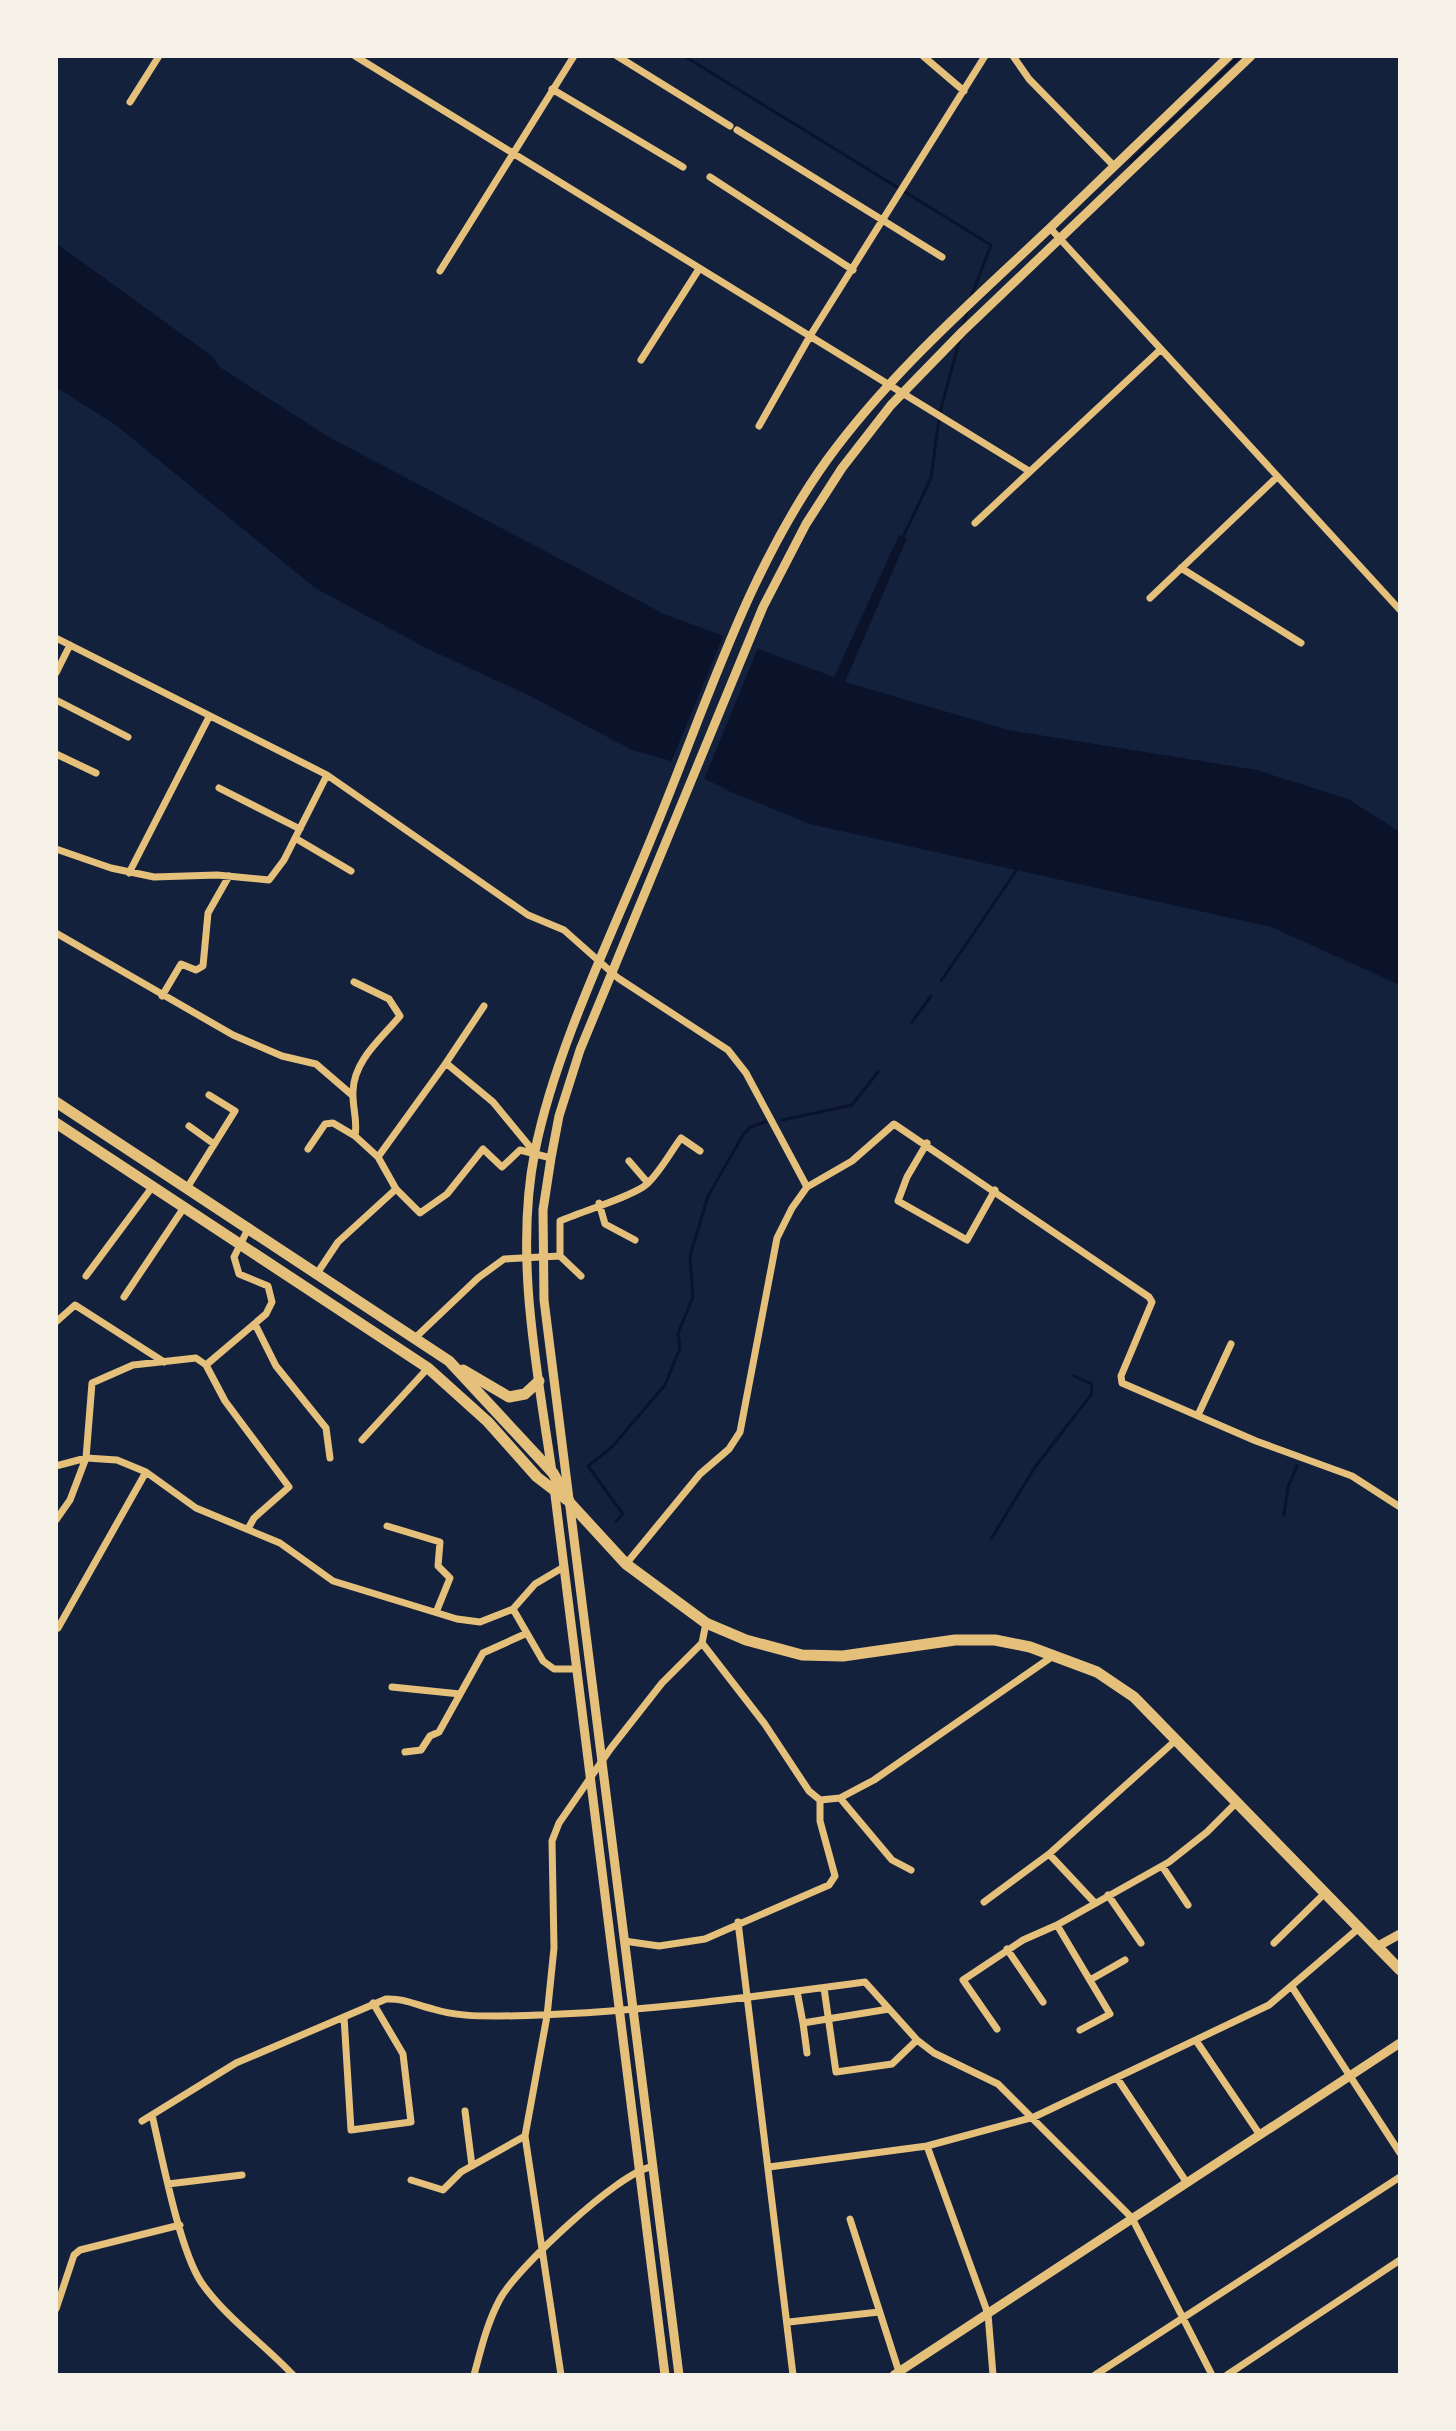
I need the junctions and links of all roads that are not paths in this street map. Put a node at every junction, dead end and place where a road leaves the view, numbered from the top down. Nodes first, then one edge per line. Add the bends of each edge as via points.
1 (159, 56) edge
2 (355, 56) edge
3 (574, 56) edge
4 (617, 56) edge
5 (923, 56) edge
6 (985, 56) edge
7 (1013, 56) edge
8 (1229, 56) edge
9 (1251, 56) edge
10 (552, 89) junction
11 (964, 91) junction
12 (130, 102) dead end
13 (512, 152) junction
14 (1114, 166) junction
15 (683, 167) dead end
16 (710, 177) dead end
17 (884, 220) junction
18 (1050, 228) junction
19 (1059, 239) junction
20 (942, 257) dead end
21 (699, 269) junction
22 (853, 270) junction
23 (440, 271) dead end
24 (810, 336) junction
25 (1160, 350) junction
26 (641, 360) dead end
27 (759, 426) dead end
28 (1029, 471) junction
29 (1277, 477) junction
30 (975, 523) dead end
31 (1181, 568) junction
32 (1150, 598) dead end
33 (1400, 610) edge
34 (56, 638) edge
35 (1301, 643) dead end
36 (70, 645) junction
37 (56, 673) edge
38 (56, 700) edge
39 (209, 717) junction
40 (128, 737) dead end
41 (56, 754) edge
42 (96, 773) dead end
43 (327, 775) junction
44 (219, 788) dead end
45 (300, 829) junction
46 (295, 838) junction
47 (56, 849) edge
48 (351, 871) dead end
49 (129, 873) junction
50 (229, 876) junction
51 (56, 933) edge
52 (354, 982) dead end
53 (162, 996) junction
54 (484, 1006) dead end
55 (446, 1063) junction
56 (209, 1095) dead end
57 (352, 1095) junction
58 (56, 1102) edge
59 (56, 1123) edge
60 (189, 1126) dead end
61 (355, 1136) junction
62 (927, 1143) junction
63 (214, 1144) junction
64 (308, 1149) dead end
65 (700, 1151) dead end
66 (535, 1153) junction
67 (378, 1157) junction
68 (551, 1158) junction
69 (629, 1161) dead end
70 (648, 1183) junction
71 (154, 1185) junction
72 (807, 1187) junction
73 (187, 1188) junction
74 (396, 1189) junction
75 (995, 1190) junction
76 (599, 1203) junction
77 (185, 1206) junction
78 (249, 1227) junction
79 (635, 1240) dead end
80 (241, 1242) junction
81 (558, 1256) junction
82 (318, 1272) junction
83 (86, 1276) dead end
84 (581, 1276) dead end
85 (124, 1297) dead end
86 (56, 1322) edge
87 (255, 1324) junction
88 (416, 1337) junction
89 (1231, 1344) dead end
90 (449, 1361) junction
91 (164, 1362) junction
92 (206, 1365) junction
93 (428, 1368) junction
94 (539, 1381) junction
95 (1198, 1415) junction
96 (362, 1440) dead end
97 (86, 1458) junction
98 (330, 1458) dead end
99 (56, 1466) edge
100 (146, 1472) junction
101 (553, 1473) junction
102 (554, 1492) junction
103 (570, 1503) junction
104 (1400, 1507) edge
105 (56, 1520) edge
106 (387, 1526) dead end
107 (249, 1527) junction
108 (626, 1564) junction
109 (562, 1568) junction
110 (513, 1609) junction
111 (437, 1610) junction
112 (706, 1623) junction
113 (58, 1628) edge
114 (525, 1634) junction
115 (702, 1643) junction
116 (1055, 1655) junction
117 (575, 1669) junction
118 (392, 1687) dead end
119 (460, 1694) junction
120 (1176, 1740) junction
121 (405, 1752) dead end
122 (601, 1763) junction
123 (590, 1783) junction
124 (840, 1798) junction
125 (820, 1800) junction
126 (1237, 1802) junction
127 (1049, 1854) junction
128 (1162, 1866) junction
129 (911, 1870) dead end
130 (1325, 1893) junction
131 (1108, 1895) junction
132 (984, 1902) dead end
133 (1094, 1902) junction
134 (1188, 1905) dead end
135 (738, 1922) junction
136 (1057, 1925) junction
137 (1359, 1928) junction
138 (1400, 1934) edge
139 (624, 1941) junction
140 (1141, 1943) dead end
141 (1274, 1943) dead end
142 (1380, 1945) junction
143 (1007, 1949) junction
144 (1125, 1960) dead end
145 (1400, 1970) edge
146 (1090, 1980) junction
147 (1292, 1987) junction
148 (824, 1988) junction
149 (797, 1991) junction
150 (748, 1997) junction
151 (1043, 2002) dead end
152 (373, 2003) junction
153 (889, 2009) junction
154 (632, 2010) junction
155 (619, 2012) junction
156 (547, 2016) junction
157 (344, 2017) junction
158 (828, 2019) junction
159 (803, 2023) junction
160 (997, 2029) dead end
161 (1080, 2030) dead end
162 (917, 2040) junction
163 (1197, 2042) junction
164 (1400, 2043) edge
165 (807, 2053) dead end
166 (1350, 2075) junction
167 (1117, 2078) junction
168 (465, 2111) dead end
169 (152, 2115) junction
170 (1034, 2117) junction
171 (142, 2121) dead end
172 (1260, 2135) junction
173 (525, 2136) junction
174 (927, 2146) junction
175 (1400, 2153) edge
176 (472, 2166) junction
177 (651, 2167) junction
178 (769, 2167) junction
179 (639, 2169) junction
180 (242, 2175) dead end
181 (1400, 2177) edge
182 (411, 2180) dead end
183 (1187, 2183) junction
184 (168, 2184) junction
185 (1132, 2218) junction
186 (850, 2219) dead end
187 (180, 2225) junction
188 (543, 2249) junction
189 (1400, 2260) edge
190 (56, 2309) edge
191 (879, 2312) junction
192 (988, 2314) junction
193 (1182, 2317) junction
194 (789, 2322) junction
195 (897, 2373) edge
196 (293, 2375) edge
197 (474, 2375) edge
198 (561, 2375) edge
199 (665, 2375) edge
200 (679, 2375) edge
201 (793, 2375) edge
202 (993, 2375) edge
203 (1095, 2375) edge
204 (1212, 2375) edge
205 (1227, 2375) edge

1 - 12 street
2 - 13 street
3 - 10 street
4 - 17 street
5 - 11 street
6 - 11 street
7 - 14 street
8 - 14 street
9 - 19 street
10 - 13 street
10 - 15 street
11 - 17 street
13 - 21 street
13 - 23 street
14 - 18 street
16 - 22 street
17 - 20 street
17 - 22 street
18 - 19 street
18 - 66 street via 881,394 827,461 788,523 747,603 568,1047
19 - 25 street
19 - 68 street via 891,405 806,524 763,607 580,1050
21 - 24 street
21 - 26 street
22 - 24 street
24 - 27 street
24 - 28 street
25 - 28 street
25 - 29 street
28 - 30 street
29 - 31 street
29 - 33 street
31 - 32 street
31 - 35 street
34 - 36 street
36 - 37 street
36 - 39 street
38 - 40 street
39 - 43 street
39 - 49 street
41 - 42 street
43 - 45 street
43 - 72 street via 528,915 564,930 618,978 728,1050 746,1073
44 - 45 street
45 - 46 street
46 - 48 street
46 - 50 street via 269,880
47 - 49 street
49 - 50 street
50 - 53 street via 208,913 203,966 196,970 181,964
51 - 53 street
52 - 57 street via 389,999 400,1016 358,1066
53 - 57 street via 282,1056 316,1064
54 - 55 street
55 - 66 street via 493,1102
55 - 67 street
56 - 63 street via 235,1111
57 - 61 street via 358,1121
58 - 73 highway
59 - 71 highway
60 - 63 street
61 - 64 street via 325,1124
61 - 67 street
62 - 72 street via 894,1124 852,1161
62 - 75 street
62 - 75 street via 898,1201 967,1240
63 - 73 street
65 - 70 street via 681,1138
66 - 68 street
66 - 74 street via 520,1150 502,1167 483,1149 447,1194 420,1213
66 - 94 street via 529,1235
67 - 74 street
68 - 103 street via 543,1210 544,1300
69 - 70 street
70 - 76 street via 635,1193
71 - 77 highway
71 - 83 street
72 - 108 street via 777,1238 740,1432
73 - 78 highway
74 - 82 street via 338,1242
75 - 95 street via 1149,1297 1152,1302 1122,1383
76 - 79 street via 605,1224
76 - 81 street via 560,1221
77 - 80 highway
77 - 85 street
78 - 80 street
78 - 82 highway
80 - 87 street via 234,1257 239,1274 268,1286 272,1302
80 - 93 highway
81 - 84 street
81 - 88 street via 504,1259
82 - 88 highway
86 - 91 street via 75,1305
87 - 92 street
87 - 98 street via 276,1366 326,1428
88 - 90 highway
89 - 95 street
90 - 94 highway via 509,1397 525,1394
90 - 101 highway
91 - 92 street via 196,1358
91 - 97 street via 133,1365 92,1383
92 - 107 street via 225,1401 289,1487
93 - 96 street
93 - 102 highway
94 - 101 street
95 - 104 street via 1352,1476
97 - 99 street
97 - 100 street via 117,1460
97 - 105 street
100 - 107 street via 196,1508
100 - 113 street
101 - 102 street
101 - 103 highway
102 - 103 highway
102 - 109 street
103 - 108 highway
103 - 122 street
106 - 111 street via 440,1542 438,1566 450,1578
107 - 111 street via 333,1581
108 - 112 highway
109 - 110 street via 535,1584
109 - 117 street
110 - 111 street via 480,1622
110 - 114 street
112 - 115 street
112 - 116 highway via 802,1655 843,1656 955,1640 995,1640
114 - 117 street via 554,1669
114 - 119 street via 483,1653
115 - 122 street via 662,1683
115 - 125 street
116 - 120 highway via 1097,1672 1134,1697
116 - 124 street
117 - 123 street
118 - 119 street
119 - 121 street via 439,1732 421,1750
120 - 126 highway
120 - 127 street
122 - 123 street
122 - 139 street
123 - 155 street
123 - 156 street via 569,1807 552,1841 554,1948
124 - 125 street
124 - 129 street via 892,1860
125 - 135 street via 820,1821 835,1876 829,1885
126 - 128 street
126 - 130 highway
127 - 132 street
127 - 133 street
128 - 131 street
128 - 134 street
130 - 137 highway
130 - 141 street
131 - 133 street
131 - 140 street
133 - 136 street
135 - 139 street via 681,1944 640,1946
135 - 150 street
136 - 143 street
136 - 146 street
137 - 142 highway
137 - 147 street
138 - 142 street
139 - 154 street
142 - 145 highway
143 - 151 street
143 - 160 street via 963,1980
144 - 146 street
146 - 161 street via 1110,2014
147 - 163 street via 1269,2005
147 - 166 street
148 - 149 street
148 - 153 street via 865,1982
148 - 158 street
149 - 150 street
149 - 159 street
150 - 154 street
150 - 178 street
152 - 156 street via 411,2000 474,2017
152 - 157 street
152 - 157 street via 403,2054 411,2122 351,2130
153 - 158 street
153 - 162 street
154 - 155 street
154 - 177 street
155 - 156 street
155 - 179 street
156 - 173 street
157 - 169 street via 236,2063
158 - 159 street
158 - 162 street via 836,2072 892,2064
159 - 165 street
162 - 170 street via 998,2084
163 - 167 street
163 - 172 street
164 - 166 street
166 - 172 street
166 - 175 street
167 - 170 street
167 - 183 street
168 - 176 street
169 - 171 street
169 - 184 street
170 - 174 street
170 - 185 street
172 - 183 street
173 - 176 street
173 - 188 street
174 - 178 street
174 - 192 street
176 - 182 street via 443,2190
177 - 179 street
177 - 200 street
178 - 194 street
179 - 188 street
179 - 199 street
180 - 184 street
181 - 193 street
183 - 185 street
184 - 187 street
185 - 192 street
185 - 193 street
186 - 191 street
187 - 190 street via 80,2250
187 - 196 street via 203,2285
188 - 197 street via 501,2297
188 - 198 street
189 - 205 street
191 - 194 street
191 - 195 street
192 - 195 street
192 - 202 street
193 - 203 street
193 - 204 street
194 - 201 street

